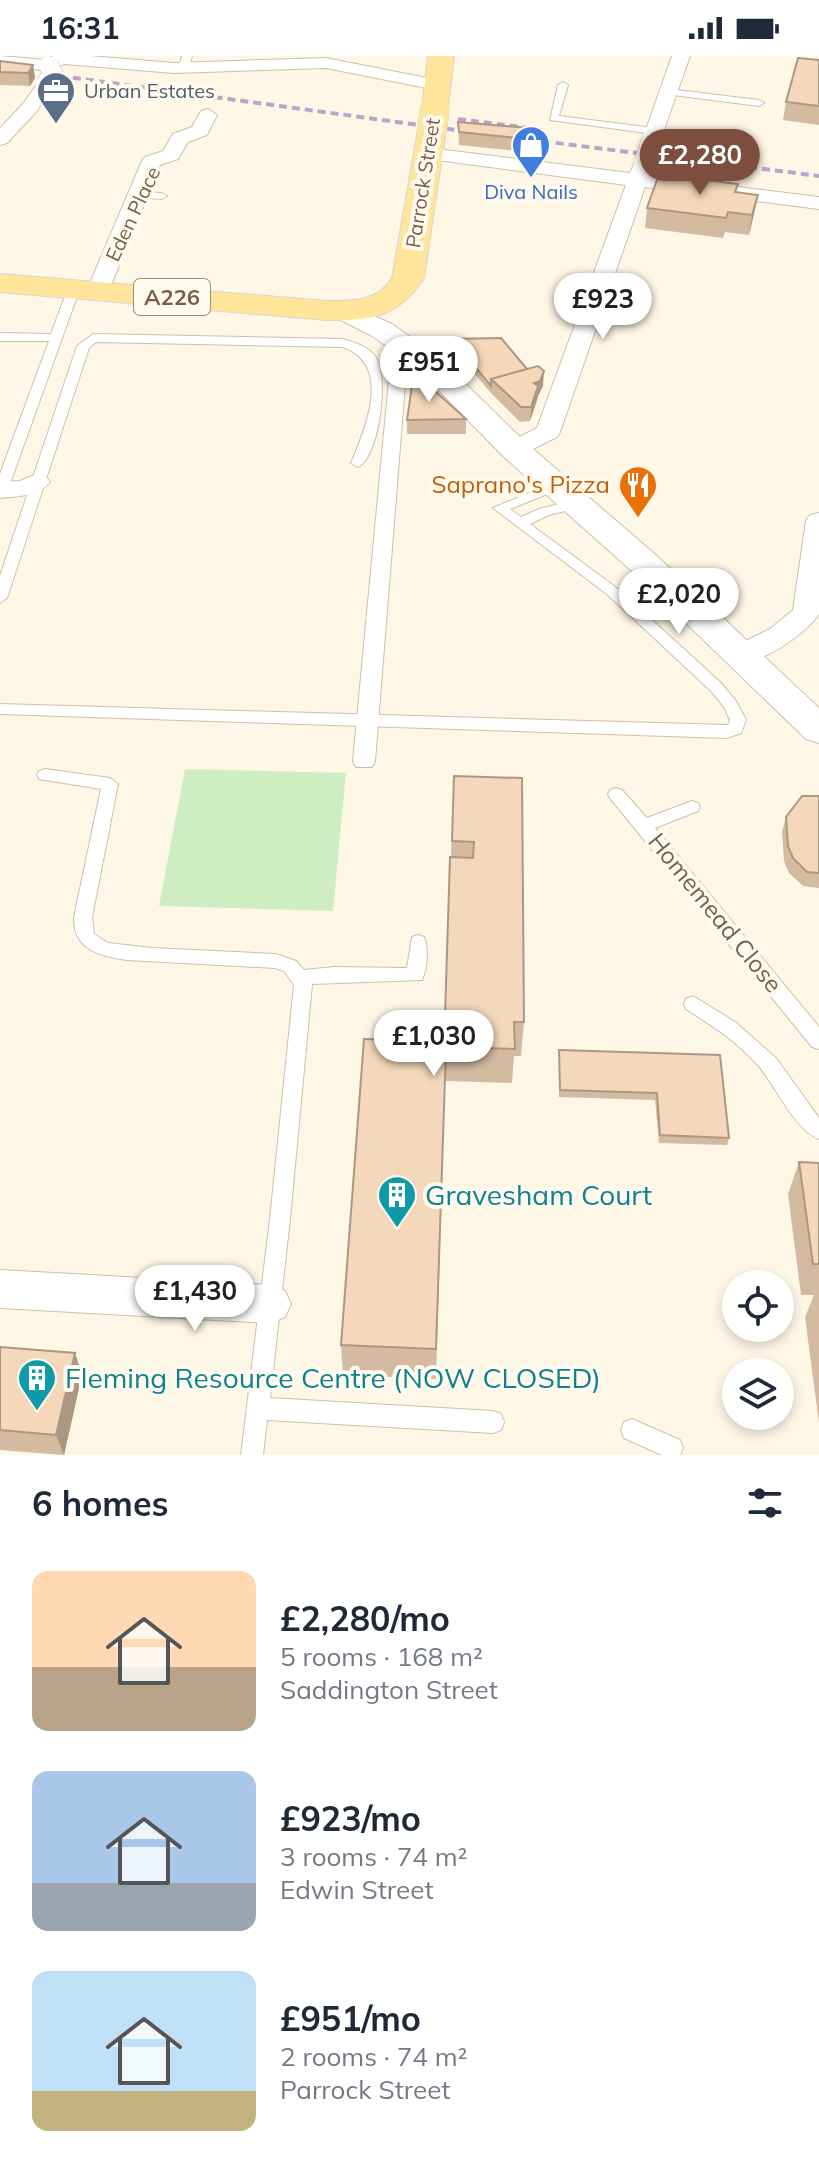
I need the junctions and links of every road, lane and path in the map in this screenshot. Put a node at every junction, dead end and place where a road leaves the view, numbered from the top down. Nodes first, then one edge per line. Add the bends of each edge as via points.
1 (441, 56) edge
2 (681, 56) edge
3 (0, 60) edge
4 (186, 62) edge
5 (55, 66) edge
6 (563, 85) dead end
7 (668, 92) junction
8 (759, 103) dead end
9 (208, 115) dead end
10 (433, 119) junction
11 (653, 134) junction
12 (0, 139) edge
13 (642, 171) junction
14 (139, 195) junction
15 (162, 196) dead end
16 (819, 203) edge
17 (0, 283) edge
18 (86, 289) junction
19 (387, 302) junction
20 (343, 310) junction
21 (0, 337) edge
22 (55, 338) junction
23 (413, 360) junction
24 (514, 449) junction
25 (358, 463) dead end
26 (37, 482) junction
27 (0, 491) edge
28 (565, 495) junction
29 (819, 521) edge
30 (520, 523) junction
31 (0, 598) edge
32 (741, 655) junction
33 (0, 709) edge
34 (367, 721) junction
35 (819, 730) edge
36 (364, 761) dead end
37 (45, 775) dead end
38 (616, 794) dead end
39 (692, 807) dead end
40 (644, 826) junction
41 (418, 942) dead end
42 (301, 978) junction
43 (693, 1004) dead end
44 (819, 1041) edge
45 (819, 1130) edge
46 (0, 1289) edge
47 (271, 1304) junction
48 (258, 1408) junction
49 (493, 1422) dead end
50 (632, 1430) dead end
51 (672, 1448) dead end
52 (252, 1455) edge

1 - 10 main road, Parrock Street
2 - 7 street
3 - 5 street
4 - 5 street
4 - 10 street via 319,63
5 - 12 street via 30,108
6 - 11 lane via 553,118
7 - 8 lane
7 - 11 street
9 - 14 street, Eden Place via 200,131 180,138 171,155 152,161
10 - 13 street
10 - 19 main road, Parrock Street via 408,278
11 - 13 street, bridge
13 - 16 street
13 - 24 street via 548,432
14 - 15 lane
14 - 18 street, Eden Place
17 - 18 main road, A226
18 - 20 main road, A226
18 - 22 lane
19 - 20 main road, A226
19 - 23 street via 407,325
20 - 23 street via 382,330
21 - 22 lane
22 - 27 lane
23 - 24 street
23 - 34 street
24 - 28 street
25 - 26 lane via 372,433 376,371 368,355 356,347 93,338 83,346
26 - 27 street
26 - 31 lane
28 - 30 lane
28 - 30 lane via 500,508
28 - 32 street
29 - 32 street via 806,613 780,636
30 - 34 lane via 613,592 716,687 738,720 735,729
32 - 35 street
33 - 34 lane
34 - 36 street
37 - 42 lane via 110,784 83,917 84,934 91,943 121,952 269,960 290,966
38 - 40 lane
39 - 40 lane, Homemead Close
40 - 44 lane, Homemead Close
41 - 42 lane via 416,975
42 - 47 lane
43 - 45 lane via 742,1035 762,1055
46 - 47 street
47 - 48 lane
48 - 49 lane
48 - 52 lane
50 - 51 lane

